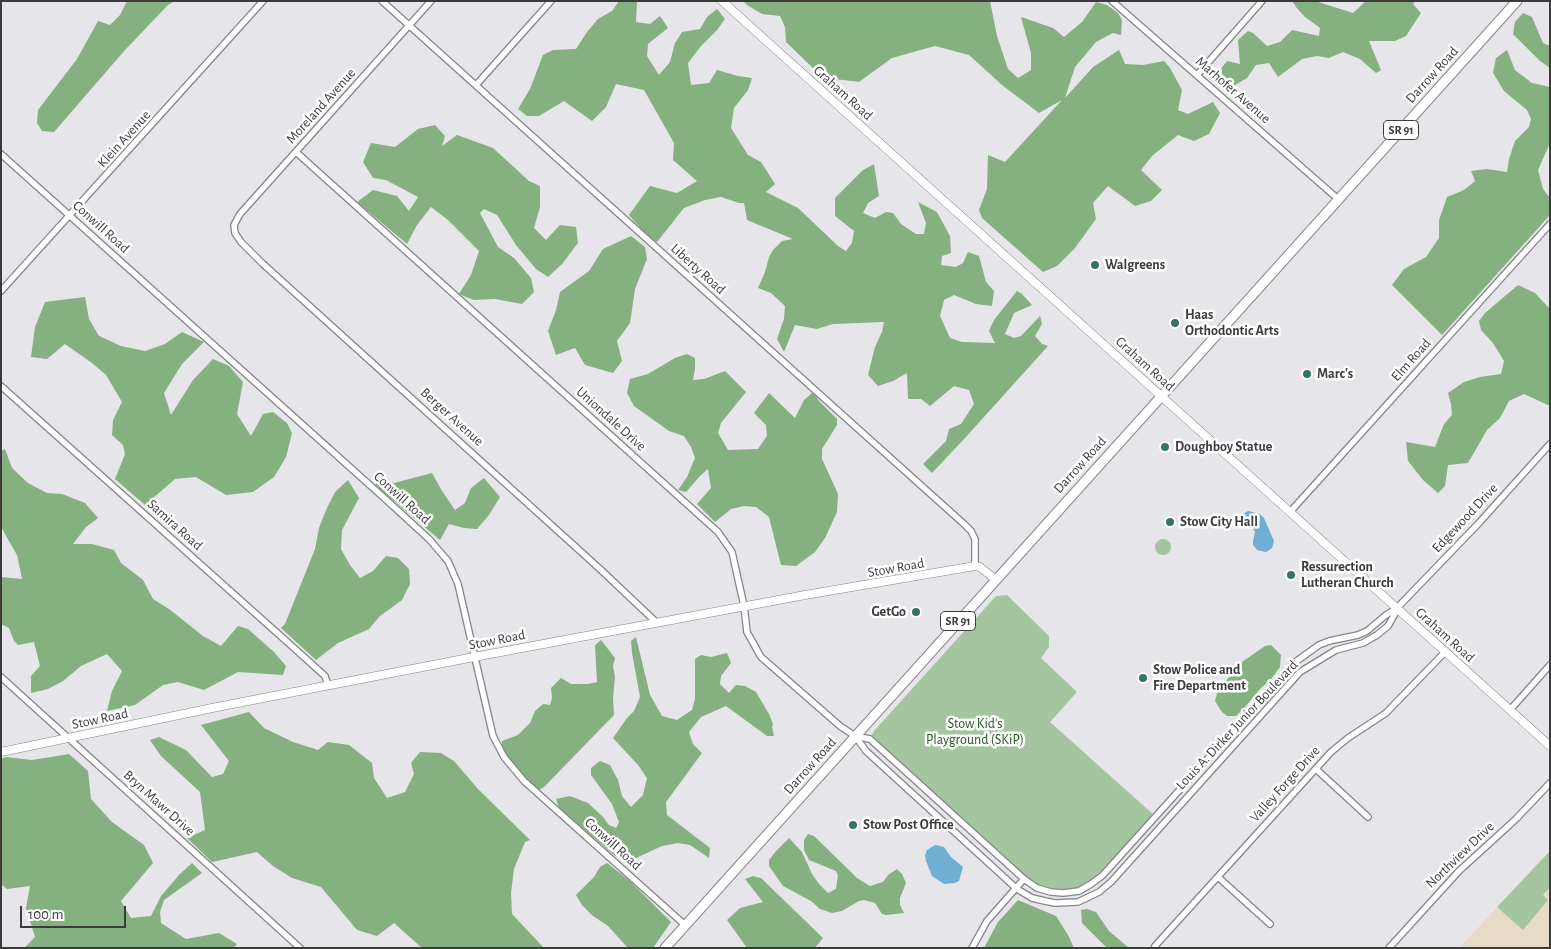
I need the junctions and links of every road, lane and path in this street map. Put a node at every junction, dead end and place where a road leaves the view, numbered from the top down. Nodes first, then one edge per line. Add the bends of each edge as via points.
1 (263, 1) edge
2 (382, 1) edge
3 (431, 1) edge
4 (551, 1) edge
5 (722, 1) edge
6 (1112, 1) edge
7 (1262, 1) edge
8 (1517, 1) edge
9 (410, 26) junction
10 (1197, 75) junction
11 (476, 85) junction
12 (296, 152) junction
13 (1, 154) edge
14 (1338, 199) junction
15 (70, 216) junction
16 (1550, 224) edge
17 (234, 229) joint
18 (1, 291) edge
19 (1, 386) edge
20 (1161, 396) junction
21 (1550, 444) edge
22 (1290, 512) junction
23 (975, 566) junction
24 (995, 579) junction
25 (744, 606) junction
26 (1397, 608) junction
27 (656, 622) junction
28 (1445, 652) junction
29 (474, 657) junction
30 (1550, 665) edge
31 (1, 676) edge
32 (328, 686) junction
33 (1510, 710) junction
34 (855, 736) junction
35 (70, 738) junction
36 (1550, 746) edge
37 (1, 752) edge
38 (1316, 769) junction
39 (1550, 783) edge
40 (1368, 817) dead end
41 (1218, 877) junction
42 (1024, 879) junction
43 (1016, 889) junction
44 (1270, 924) dead end
45 (685, 925) junction
46 (1155, 946) dead end
47 (300, 948) edge
48 (665, 948) edge
49 (972, 948) edge
50 (1390, 948) edge

1 - 15 street, Klein Avenue
2 - 9 street, Liberty Road
3 - 9 street, Moreland Avenue
4 - 11 street
5 - 20 main road, Graham Road
6 - 10 street, Marhofer Avenue
7 - 10 street
8 - 14 main road, Darrow Road / SR 91
9 - 11 street, Liberty Road
9 - 12 street, Moreland Avenue
10 - 14 street, Marhofer Avenue
11 - 23 street, Liberty Road via 964,524 975,539
12 - 17 street, Moreland Avenue via 240,214
12 - 25 street, Uniondale Drive via 718,532 732,552
13 - 15 street, Conwill Road
14 - 20 main road, Darrow Road / SR 91
15 - 18 street, Klein Avenue
15 - 29 street, Conwill Road via 435,546 448,561 458,584
16 - 22 street, Elm Road
17 - 27 street, Berger Avenue via 236,237 262,263
19 - 32 street, Samira Road via 300,653 324,676
20 - 22 main road, Graham Road
20 - 24 main road, Darrow Road / SR 91
21 - 26 street, Edgewood Drive
22 - 26 main road, Graham Road
23 - 24 main road
23 - 25 main road, Stow Road
24 - 34 main road, Darrow Road / SR 91
25 - 27 main road, Stow Road
25 - 34 street, Uniondale Drive via 747,632 761,657
26 - 28 main road, Graham Road
26 - 42 street, Louis A. Dirker Junior Boulevard via 1367,631 1319,646 1294,663 1102,876 1091,884 1078,891 1064,893 1037,888
26 - 43 street, Louis A. Dirker Junior Boulevard via 1388,626 1377,635 1336,650 1300,672 1100,892 1078,902 1055,903 1032,898
27 - 29 main road, Stow Road
28 - 33 main road, Graham Road
28 - 38 street, Valley Forge Drive via 1386,713 1348,738
29 - 32 main road, Stow Road
29 - 45 street, Conwill Road via 493,736 510,765
30 - 33 street
31 - 35 street, Bryn Mawr Drive
32 - 35 main road, Stow Road
33 - 36 main road, Graham Road
34 - 42 street, Louis A. Dirker Junior Boulevard via 870,739
34 - 43 street, Louis A. Dirker Junior Boulevard via 866,751
34 - 45 main road, Darrow Road / SR 91
35 - 37 main road, Stow Road
35 - 47 street, Bryn Mawr Drive
38 - 40 street
38 - 41 street, Valley Forge Drive
39 - 50 street, Northview Drive via 1459,871
41 - 44 street
41 - 46 street, Valley Forge Drive
42 - 43 street
43 - 49 street via 987,921
45 - 48 main road, Darrow Road / SR 91

